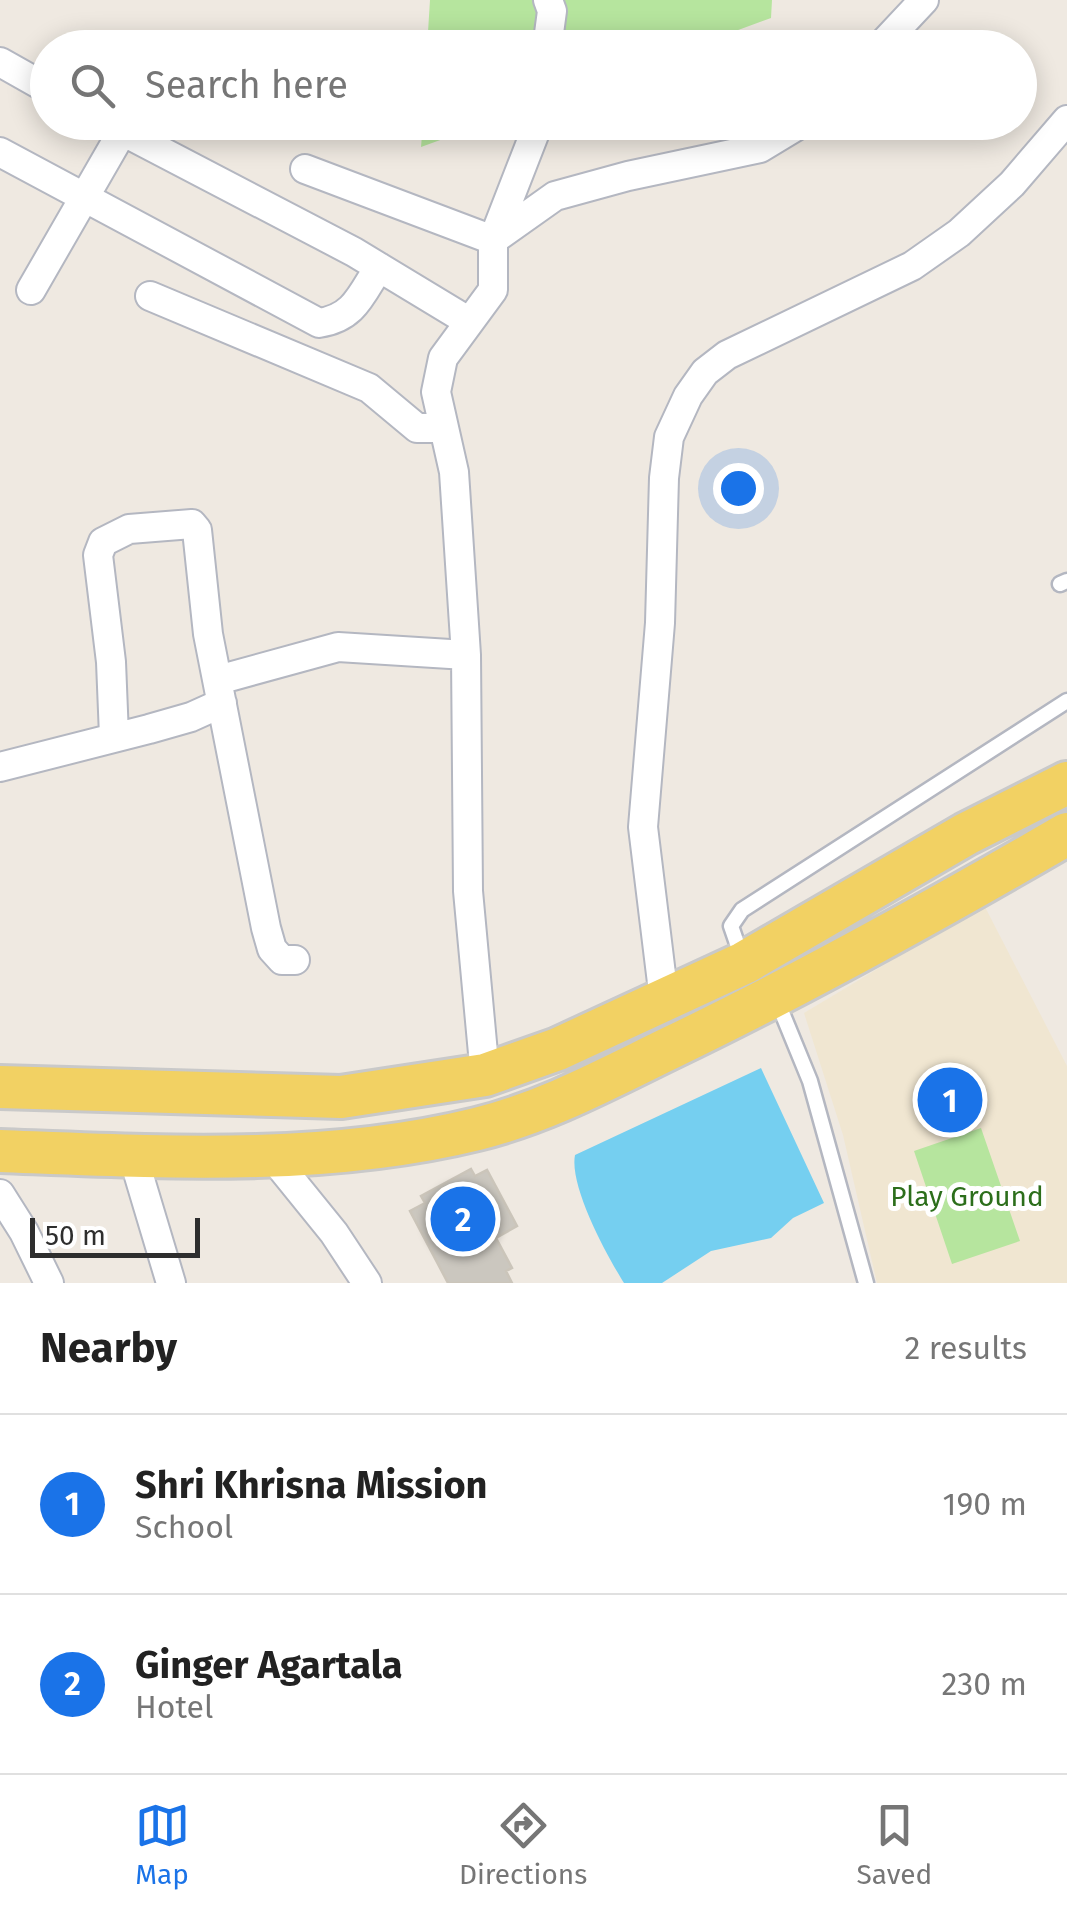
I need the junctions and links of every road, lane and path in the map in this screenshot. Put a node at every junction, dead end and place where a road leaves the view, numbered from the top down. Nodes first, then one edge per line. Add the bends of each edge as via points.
1 (548, 0) edge
2 (924, 0) edge
3 (550, 30) edge
4 (896, 30) edge
5 (0, 62) edge
6 (30, 79) edge
7 (1067, 120) edge
8 (109, 140) edge
9 (139, 140) edge
10 (532, 140) edge
11 (773, 140) edge
12 (0, 152) edge
13 (305, 169) dead end
14 (84, 199) junction
15 (493, 240) junction
16 (380, 267) junction
17 (31, 290) dead end
18 (150, 296) dead end
19 (468, 321) junction
20 (444, 428) junction
21 (466, 655) junction
22 (220, 692) junction
23 (1067, 701) edge
24 (114, 736) junction
25 (0, 767) edge
26 (1067, 784) edge
27 (966, 834) junction
28 (1067, 834) edge
29 (997, 875) junction
30 (294, 960) dead end
31 (744, 963) junction
32 (664, 998) junction
33 (775, 998) junction
34 (485, 1075) junction
35 (0, 1087) edge
36 (0, 1151) edge
37 (270, 1154) junction
38 (133, 1156) junction
39 (0, 1194) edge
40 (49, 1283) edge
41 (171, 1283) edge
42 (366, 1283) edge
43 (866, 1283) edge

1 - 3 street
2 - 4 street
5 - 6 street
7 - 32 street via 959,233 912,266 727,354 688,396 670,438 664,478 643,827
8 - 14 street
9 - 16 street
10 - 15 street
11 - 15 street via 555,196
12 - 14 street
13 - 15 street
14 - 16 street via 319,324 350,312
14 - 17 street
15 - 19 street via 493,290
16 - 19 street
18 - 20 street via 369,388 417,428
19 - 20 street via 443,358 436,392
20 - 21 street via 454,472
21 - 22 street via 338,646
21 - 34 street via 468,891
22 - 24 street via 191,717
22 - 24 street via 194,526 112,536 98,555
22 - 30 street via 272,950
23 - 31 lane via 742,910 732,926
24 - 25 street
26 - 27 main road
27 - 29 main road
27 - 31 main road
28 - 29 main road
29 - 33 main road
31 - 32 main road
32 - 34 main road
33 - 37 main road via 544,1108 413,1141
33 - 43 lane via 810,1082
34 - 35 main road via 341,1097
36 - 38 main road
37 - 38 main road
37 - 42 street
38 - 41 street
39 - 40 street

